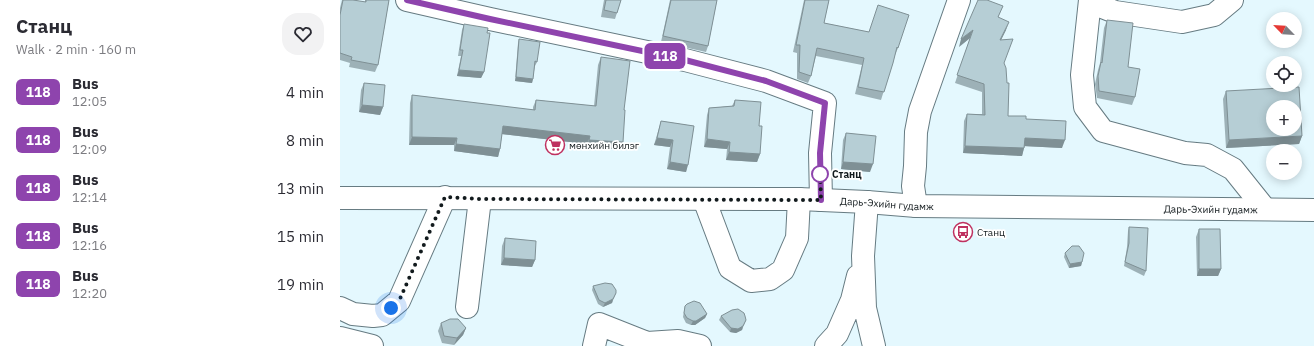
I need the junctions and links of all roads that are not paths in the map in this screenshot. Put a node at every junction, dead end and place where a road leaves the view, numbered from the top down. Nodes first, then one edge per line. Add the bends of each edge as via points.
1 (407, 0) edge
2 (959, 0) edge
3 (1232, 0) edge
4 (1090, 1) edge
5 (445, 197) junction
6 (340, 198) edge
7 (480, 199) junction
8 (704, 199) junction
9 (799, 199) junction
10 (821, 200) junction
11 (867, 202) junction
12 (916, 206) junction
13 (1265, 209) junction
14 (1314, 210) edge
15 (863, 256) junction
16 (467, 307) dead end
17 (340, 308) edge
18 (340, 338) edge
19 (372, 346) edge
20 (594, 346) edge
21 (700, 346) edge
22 (826, 346) edge
23 (874, 346) edge

1 - 10 street via 685,60 766,81 825,103 820,153
2 - 12 street via 920,111 916,132 913,186
3 - 4 street via 1214,15 1182,22 1115,12
4 - 13 street via 1082,75 1085,107 1103,131 1185,153 1207,155 1233,169
5 - 6 street, Дарь-Эхийн гудамж
5 - 7 street, Дарь-Эхийн гудамж
5 - 17 street via 399,301 382,315 353,314
7 - 8 street, Дарь-Эхийн гудамж
7 - 16 street
8 - 9 street, Дарь-Эхийн гудамж
8 - 9 street via 730,268 751,282 770,279 783,270 797,238
9 - 10 street, Дарь-Эхийн гудамж
10 - 11 street, Дарь-Эхийн гудамж
11 - 12 street, Дарь-Эхийн гудамж
11 - 15 street
12 - 13 street, Дарь-Эхийн гудамж
13 - 14 street, Дарь-Эхийн гудамж
15 - 22 street via 852,300 837,334
15 - 23 street via 865,308
18 - 19 street
20 - 21 street via 598,324 647,342 678,341

